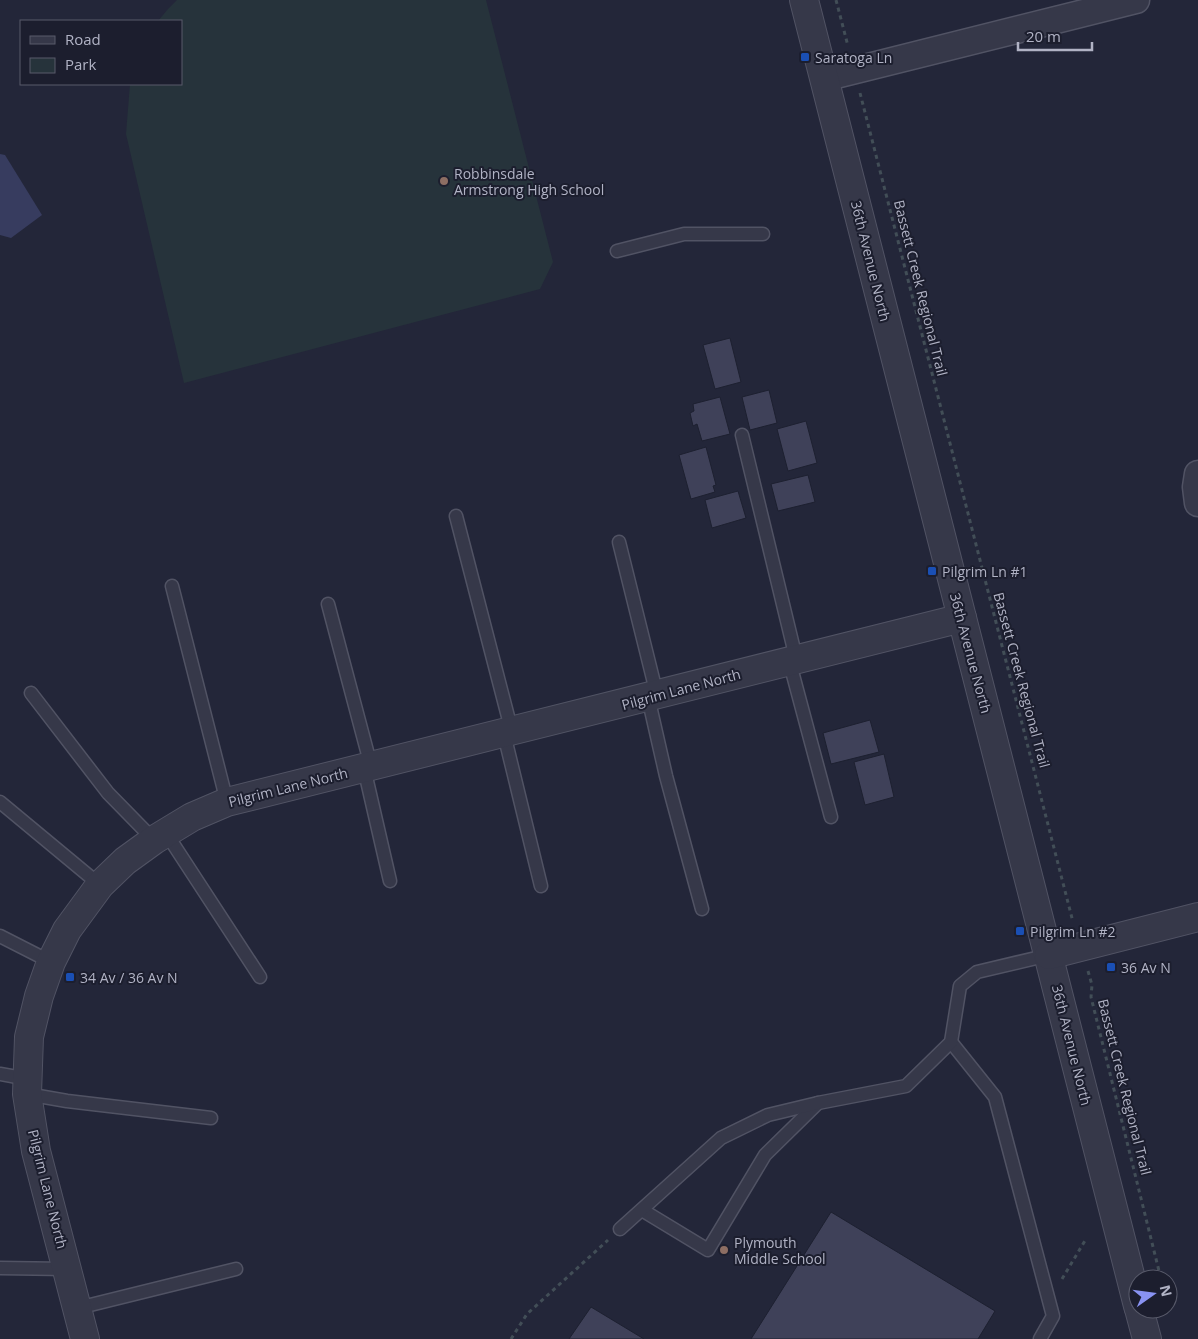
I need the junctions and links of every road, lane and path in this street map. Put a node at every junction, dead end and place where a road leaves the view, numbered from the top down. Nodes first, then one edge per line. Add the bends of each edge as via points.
1 (804, 0) edge
2 (836, 0) edge
3 (1136, 0) edge
4 (854, 72) junction
5 (824, 78) junction
6 (762, 234) dead end
7 (617, 251) dead end
8 (742, 435) dead end
9 (1198, 474) edge
10 (1198, 503) edge
11 (456, 516) dead end
12 (619, 542) dead end
13 (172, 586) dead end
14 (328, 604) dead end
15 (962, 618) junction
16 (792, 659) junction
17 (30, 693) dead end
18 (652, 696) junction
19 (508, 733) junction
20 (367, 767) junction
21 (0, 802) edge
22 (227, 802) junction
23 (831, 816) dead end
24 (160, 836) junction
25 (390, 881) dead end
26 (100, 885) junction
27 (541, 886) dead end
28 (702, 909) dead end
29 (1198, 917) edge
30 (0, 936) edge
31 (1080, 947) junction
32 (1049, 956) junction
33 (51, 962) junction
34 (260, 976) dead end
35 (951, 1042) junction
36 (0, 1074) edge
37 (28, 1086) junction
38 (818, 1103) junction
39 (211, 1118) dead end
40 (642, 1210) junction
41 (620, 1229) joint
42 (0, 1268) edge
43 (68, 1269) junction
44 (236, 1269) dead end
45 (1128, 1269) edge
46 (1159, 1269) edge
47 (78, 1308) junction
48 (1141, 1319) edge
49 (86, 1339) edge
50 (511, 1339) edge
51 (1040, 1339) edge
52 (1147, 1339) edge

1 - 5 street, 36th Avenue North
2 - 4 path, Bassett Creek Regional Trail
3 - 4 street
4 - 5 street
4 - 31 path, Bassett Creek Regional Trail
5 - 15 street, 36th Avenue North
6 - 7 lane via 684,234
8 - 16 lane
9 - 10 street
11 - 19 lane
12 - 18 lane
13 - 22 lane
14 - 20 lane
15 - 16 street, Pilgrim Lane North
15 - 32 street, 36th Avenue North
16 - 18 street, Pilgrim Lane North
16 - 23 lane
17 - 24 lane via 108,793
18 - 19 street, Pilgrim Lane North
18 - 28 lane via 666,776
19 - 20 street, Pilgrim Lane North
19 - 27 lane
20 - 22 street, Pilgrim Lane North
20 - 25 lane
21 - 26 lane
22 - 24 street, Pilgrim Lane North via 192,816
24 - 26 street, Pilgrim Lane North via 125,861
24 - 34 lane
26 - 33 street, Pilgrim Lane North via 67,930
29 - 31 street
30 - 33 lane
31 - 32 street
31 - 46 path, Bassett Creek Regional Trail via 1092,985 1091,997
32 - 35 lane via 977,972 960,986
32 - 45 street, 36th Avenue North
33 - 37 street, Pilgrim Lane North via 29,1037
35 - 38 lane via 906,1086
35 - 51 lane via 995,1097 1053,1316
36 - 37 lane
37 - 39 lane via 67,1101
37 - 43 street, Pilgrim Lane North via 36,1151
38 - 40 lane via 768,1115 721,1138
38 - 40 lane via 765,1155 708,1250
40 - 41 lane
41 - 50 path via 527,1314
42 - 43 lane
43 - 47 street, Pilgrim Lane North
44 - 47 lane
47 - 49 street, Pilgrim Lane North
48 - 52 street, 36th Avenue North

